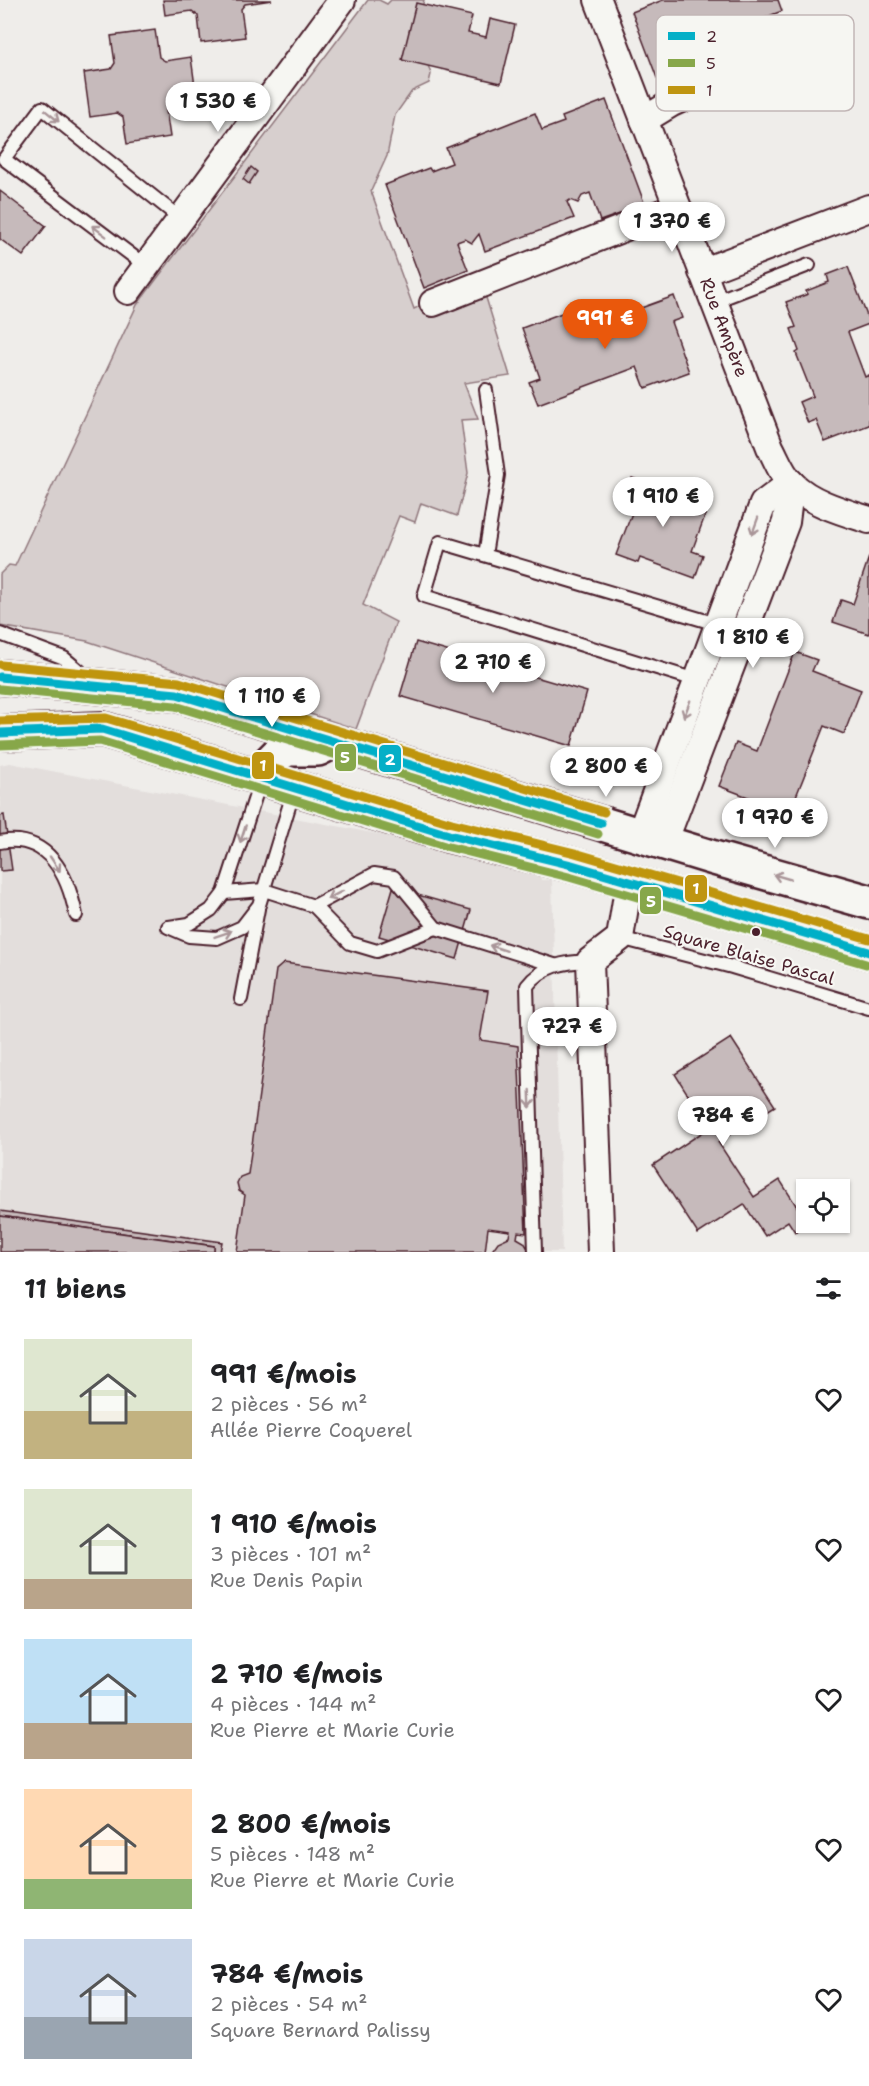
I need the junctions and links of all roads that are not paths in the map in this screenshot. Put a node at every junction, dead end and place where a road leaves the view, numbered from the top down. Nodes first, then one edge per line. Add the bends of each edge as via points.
1 (342, 0) edge
2 (598, 0) edge
3 (658, 111) edge
4 (644, 120) junction
5 (677, 207) junction
6 (869, 208) edge
7 (181, 219) junction
8 (809, 265) dead end
9 (146, 266) junction
10 (702, 273) junction
11 (128, 291) dead end
12 (714, 302) junction
13 (433, 303) dead end
14 (486, 390) dead end
15 (791, 483) junction
16 (869, 520) edge
17 (485, 555) junction
18 (718, 624) junction
19 (744, 632) junction
20 (0, 634) edge
21 (0, 677) edge
22 (698, 680) junction
23 (96, 685) junction
24 (723, 688) junction
25 (0, 733) edge
26 (334, 741) junction
27 (261, 778) junction
28 (295, 789) junction
29 (652, 838) junction
30 (0, 842) edge
31 (697, 853) junction
32 (629, 882) junction
33 (264, 890) junction
34 (224, 892) junction
35 (869, 902) edge
36 (259, 905) junction
37 (314, 906) junction
38 (76, 915) dead end
39 (436, 928) junction
40 (620, 938) junction
41 (869, 952) edge
42 (590, 961) junction
43 (554, 965) junction
44 (242, 999) dead end
45 (869, 1008) edge
46 (535, 1252) edge
47 (601, 1252) edge

1 - 7 street
2 - 4 street, Rue Ampère
3 - 4 street
4 - 5 street, Rue Ampère
5 - 10 street, Rue Ampère
5 - 13 street
6 - 10 street
7 - 9 street
9 -> 7 lane via 4,159 42,108
8 - 12 lane
9 - 11 street
10 - 12 street, Rue Ampère
12 - 15 street, Rue Ampère via 770,447
14 - 17 lane via 498,475
15 - 16 street via 812,497
15 -> 18 street via 763,504
15 - 19 street via 786,522
17 - 18 lane
17 - 22 lane via 440,542 424,596
18 - 19 lane
18 - 22 street
19 - 24 street
20 - 23 lane via 64,658
21 - 23 main road
22 - 24 lane
22 -> 29 street
23 - 26 main road via 177,694
24 - 29 street
25 - 27 main road via 102,729
26 - 27 main road via 318,749 279,753
26 - 29 main road
27 - 28 main road
27 -> 34 lane
28 - 32 main road via 448,835
28 - 33 lane
29 - 31 main road
30 -> 38 lane via 36,845 54,860 72,895
31 - 32 main road via 683,865 655,860 641,866
35 -> 31 main road
32 - 40 street
32 - 41 main road
33 - 34 lane
33 - 36 lane
33 - 37 lane
34 -> 36 lane via 211,910 189,924 168,927 189,936 217,938 242,927
36 - 44 lane
37 - 39 lane via 350,943 377,951
39 -> 37 lane via 394,877 374,874
43 -> 39 lane
40 - 42 street
40 - 45 lane, Square Blaise Pascal
42 - 43 lane
42 - 47 street
43 -> 46 lane via 534,976 527,986

